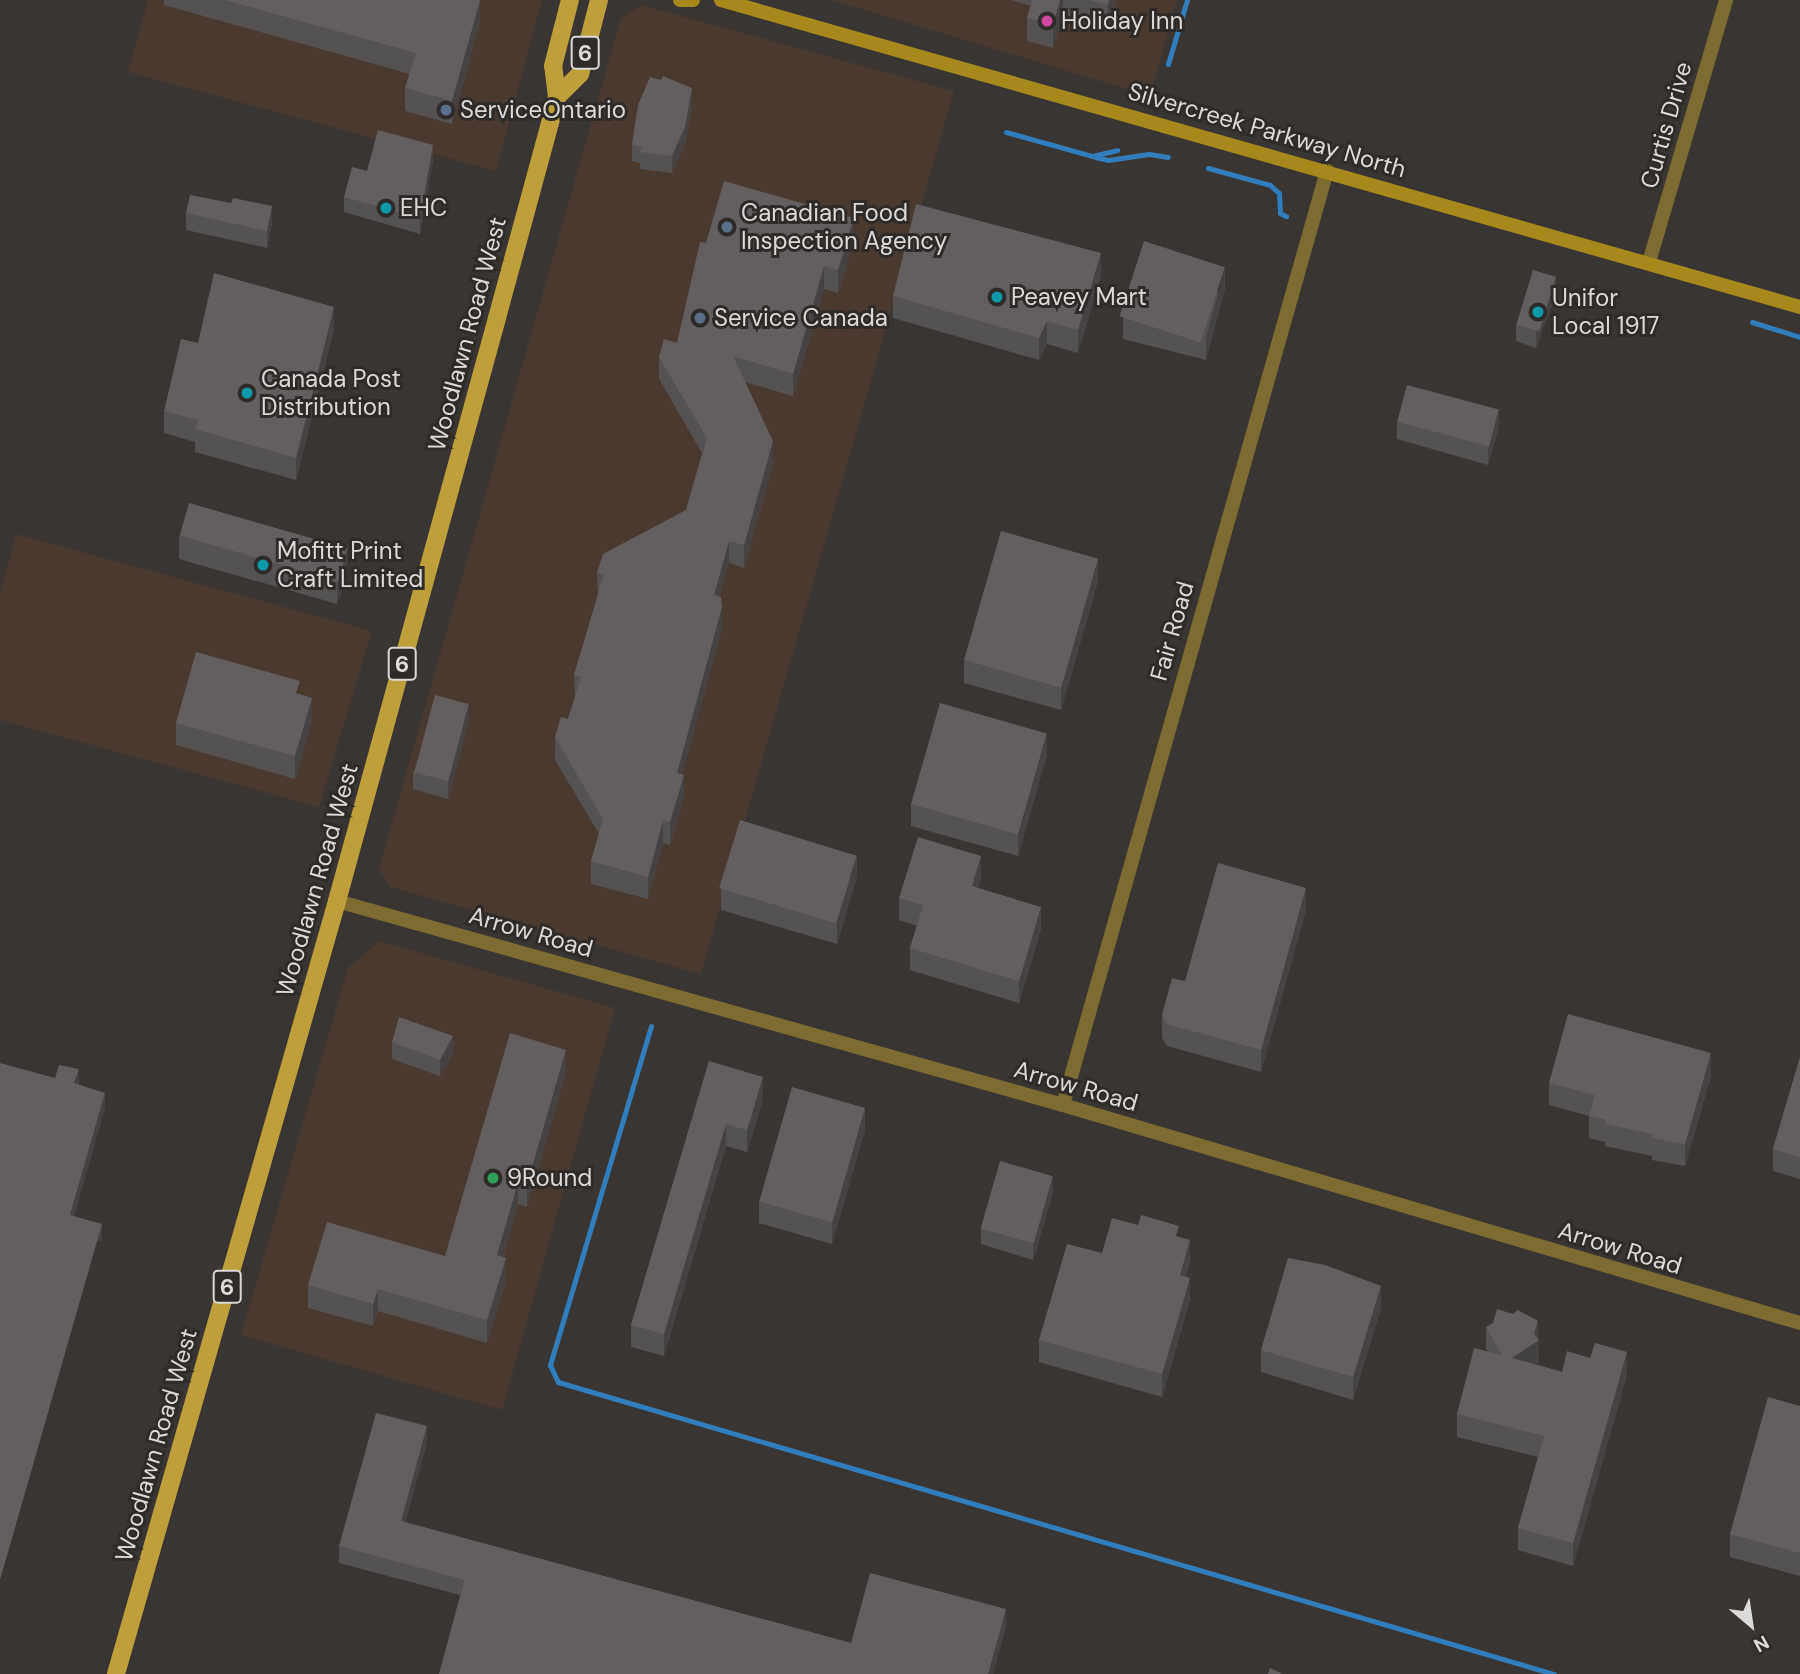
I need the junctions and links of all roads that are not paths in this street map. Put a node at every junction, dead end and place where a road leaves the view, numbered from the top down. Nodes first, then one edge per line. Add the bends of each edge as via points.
1 (570, 0) edge
2 (599, 0) edge
3 (680, 0) edge
4 (693, 0) edge
5 (721, 0) edge
6 (1726, 0) edge
7 (556, 97) junction
8 (1327, 171) junction
9 (1649, 262) junction
10 (1800, 307) edge
11 (337, 901) junction
12 (1063, 1105) junction
13 (1800, 1323) edge
14 (116, 1674) edge

1 - 7 main road, Woodlawn Road West / 6 via 552,66
2 - 7 main road, Woodlawn Road West / 6 via 580,74
3 - 4 main road
5 - 8 main road, Silvercreek Parkway North
6 - 9 street, Curtis Drive
7 - 11 main road, Woodlawn Road West / 6
8 - 9 main road, Silvercreek Parkway North
8 - 12 street, Fair Road
9 - 10 main road, Silvercreek Parkway North
11 - 12 street, Arrow Road
11 - 14 main road, Woodlawn Road West / 6
12 - 13 street, Arrow Road

